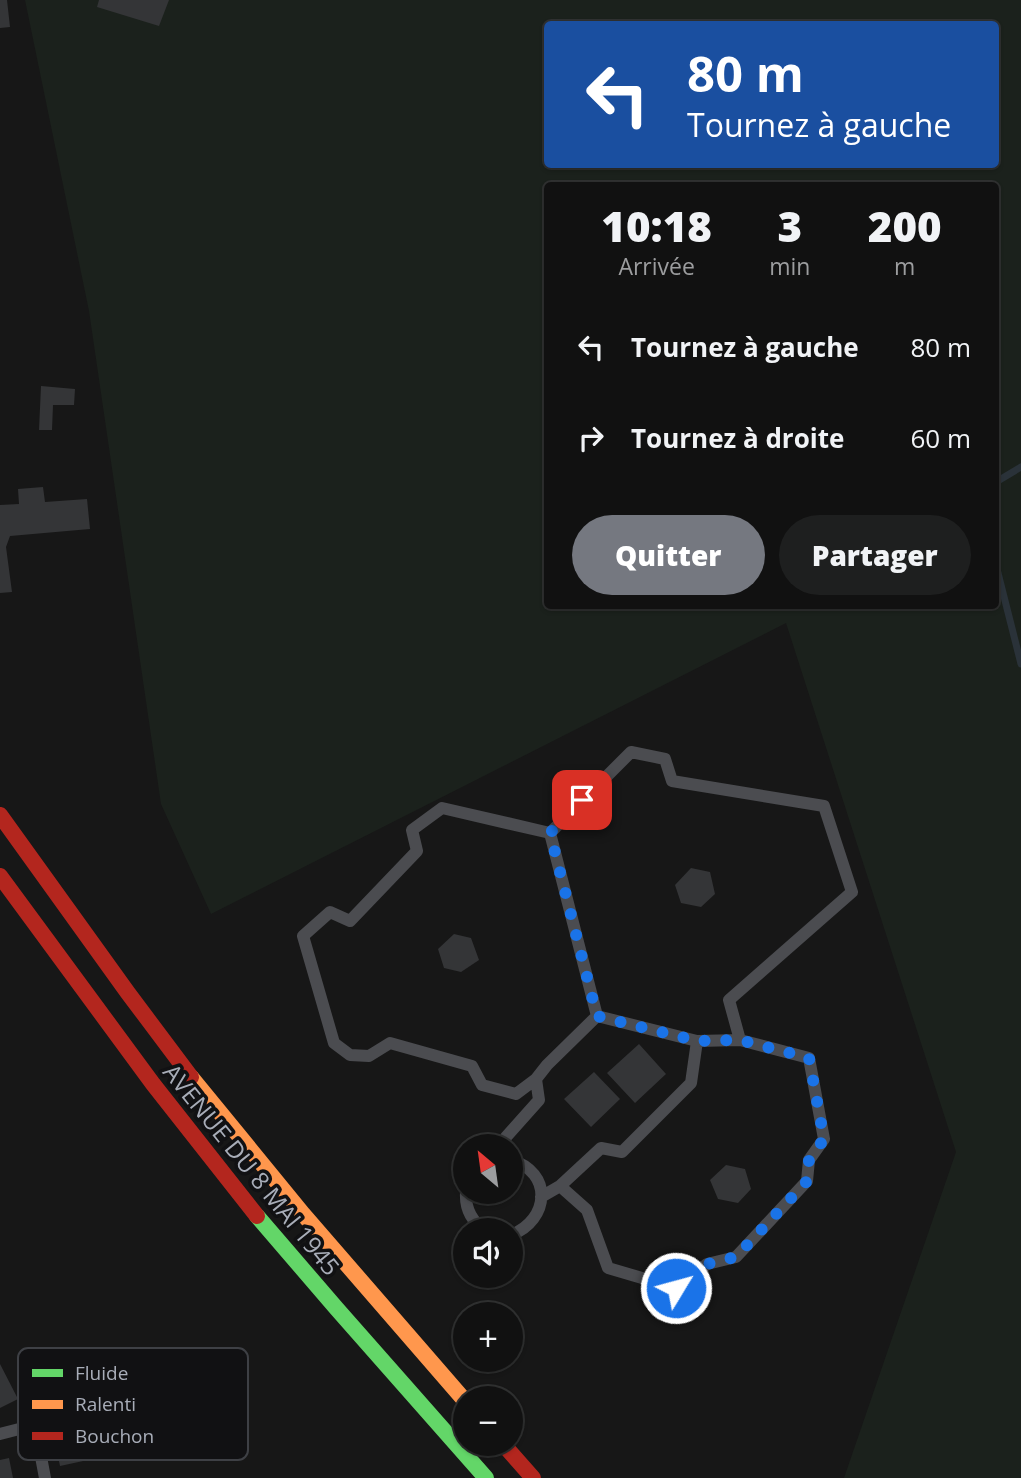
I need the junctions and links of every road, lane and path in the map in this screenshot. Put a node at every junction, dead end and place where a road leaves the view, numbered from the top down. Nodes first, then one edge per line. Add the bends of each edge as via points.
1 (0, 815) edge
2 (550, 833) junction
3 (0, 876) edge
4 (597, 1016) junction
5 (740, 1040) junction
6 (697, 1041) junction
7 (536, 1079) junction
8 (509, 1134) edge
9 (523, 1166) edge
10 (559, 1186) junction
11 (541, 1197) junction
12 (523, 1229) edge
13 (453, 1387) edge
14 (18, 1429) edge
15 (0, 1434) edge
16 (514, 1456) edge
17 (42, 1460) edge
18 (45, 1478) edge
19 (486, 1478) edge
20 (533, 1478) edge

1 - 13 highway, AVENUE DU 8 MAI 1945 via 206,1095
2 - 4 lane
2 - 5 lane via 631,752 665,759 672,781 824,806 852,892 729,1000
2 - 7 lane via 442,808 412,831 417,851 350,920 330,912 303,936 334,1043 350,1055 369,1056 390,1043 472,1066 482,1086 516,1094
3 - 19 highway, AVENUE DU 8 MAI 1945 via 131,1056 241,1196
4 - 6 lane
4 - 7 lane
5 - 6 lane
5 - 10 lane via 809,1058 824,1139 809,1160 807,1181 736,1257 707,1264 676,1288 608,1268 587,1210
6 - 10 lane via 691,1083 622,1152 601,1148
7 - 8 lane via 539,1100
9 - 11 lane via 534,1175
10 - 11 lane
11 - 12 lane via 536,1216
14 - 15 lane
16 - 20 highway
17 - 18 lane

